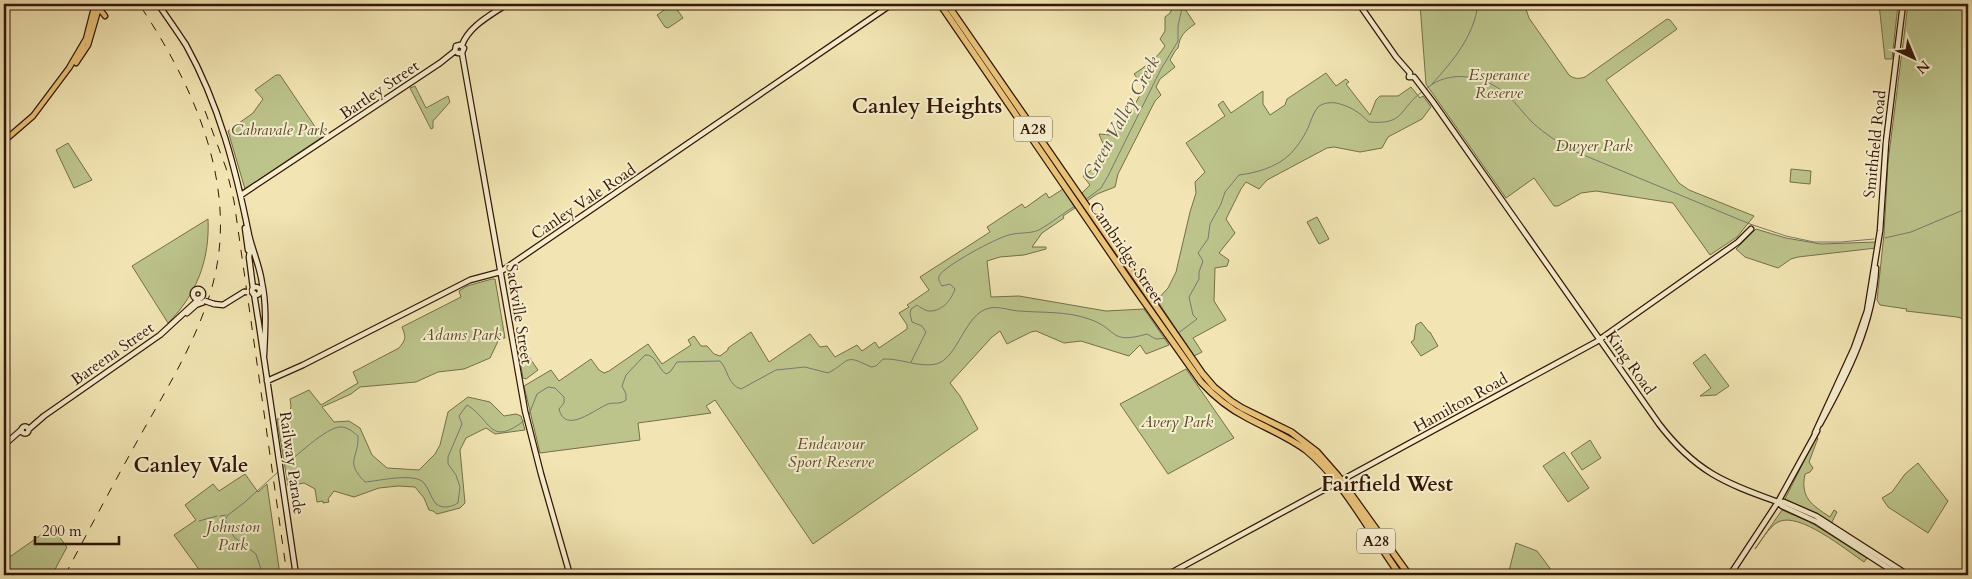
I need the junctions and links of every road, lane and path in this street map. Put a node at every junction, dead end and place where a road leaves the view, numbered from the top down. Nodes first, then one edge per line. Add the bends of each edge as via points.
1 (158, 4) edge
2 (507, 4) edge
3 (892, 4) edge
4 (940, 4) edge
5 (947, 4) edge
6 (1359, 4) edge
7 (1903, 4) edge
8 (98, 5) edge
9 (105, 16) dead end
10 (462, 45) junction
11 (455, 51) junction
12 (462, 53) junction
13 (4, 141) edge
14 (241, 195) junction
15 (1078, 200) junction
16 (245, 214) junction
17 (1751, 229) dead end
18 (251, 243) junction
19 (249, 257) junction
20 (1877, 257) junction
21 (500, 272) junction
22 (252, 276) junction
23 (1870, 287) junction
24 (259, 290) junction
25 (253, 291) junction
26 (246, 292) junction
27 (193, 294) junction
28 (235, 298) junction
29 (227, 299) junction
30 (205, 300) junction
31 (256, 303) junction
32 (190, 305) junction
33 (1870, 314) junction
34 (264, 317) junction
35 (258, 318) junction
36 (170, 327) junction
37 (262, 331) junction
38 (1600, 340) junction
39 (265, 342) junction
40 (1854, 348) junction
41 (264, 354) junction
42 (1841, 373) junction
43 (267, 381) junction
44 (1834, 398) junction
45 (1819, 421) junction
46 (1815, 433) junction
47 (6, 443) edge
48 (1339, 482) junction
49 (1778, 502) junction
50 (296, 575) edge
51 (570, 575) edge
52 (1167, 575) edge
53 (1400, 575) edge
54 (1409, 575) edge
55 (1730, 575) edge
56 (1899, 575) edge
57 (1908, 575) edge

1 - 14 main road, Railway Parade via 186,46 216,111
2 - 10 main road via 474,28
3 - 21 main road, Canley Vale Road
4 - 15 highway, Cambridge Street / A28
5 - 15 highway, Cambridge Street / A28
6 - 38 main road, King Road via 1396,57 1410,73 1414,73
7 - 20 main road, Smithfield Road via 1886,142
8 - 9 main road
8 - 13 main road via 88,45 33,116
10 - 11 main road via 456,46
10 - 12 main road
11 - 12 main road
11 - 14 main road, Bartley Street
12 - 21 main road, Sackville Street
14 - 16 main road, Railway Parade
15 - 48 highway, Cambridge Street / A28 via 1201,382 1240,414 1297,444
16 - 18 main road, Railway Parade
16 - 19 main road, Railway Parade
17 - 38 main road, Hamilton Road via 1738,242
18 - 19 main road
18 - 34 main road, Railway Parade via 262,281
19 - 22 main road
20 - 23 main road, Smithfield Road
20 - 33 main road, Smithfield Road
21 - 43 main road, Canley Vale Road via 470,280
21 - 51 main road, Sackville Street via 524,411
22 - 24 main road
22 - 25 main road
23 - 33 main road
23 - 40 main road, Smithfield Road via 1866,316
24 - 25 main road via 257,294
24 - 31 main road
25 - 26 main road
25 - 31 main road
26 - 28 main road, Bareena Street
26 - 29 main road, Bareena Street
27 - 30 main road
27 - 30 main road via 201,290
27 - 32 main road, Bareena Street
28 - 29 main road
28 - 30 main road, Bareena Street via 222,305
29 - 30 main road, Bareena Street
30 - 32 main road, Bareena Street
30 - 36 main road
31 - 35 main road
32 - 36 main road, Bareena Street
33 - 40 main road
33 - 44 main road, Smithfield Road via 1860,345
34 - 37 main road
34 - 39 main road, Railway Parade
35 - 37 main road
35 - 41 main road, Railway Parade
36 - 47 main road, Bareena Street via 28,428 23,427
37 - 39 main road
37 - 41 main road
38 - 48 main road, Hamilton Road
38 - 49 main road, King Road via 1682,452 1717,478
39 - 41 main road, Railway Parade
40 - 42 main road, Smithfield Road
41 - 43 main road, Railway Parade
42 - 44 main road
42 - 45 main road, Smithfield Road
43 - 50 main road, Railway Parade
44 - 45 main road
44 - 46 main road, Smithfield Road
45 - 46 main road, Smithfield Road
46 - 49 main road, Smithfield Road
48 - 52 main road, Hamilton Road
48 - 53 highway, A28
48 - 54 highway, A28
49 - 55 main road, Smithfield Road
49 - 56 main road, King Road via 1816,522
49 - 57 main road, King Road via 1816,516

